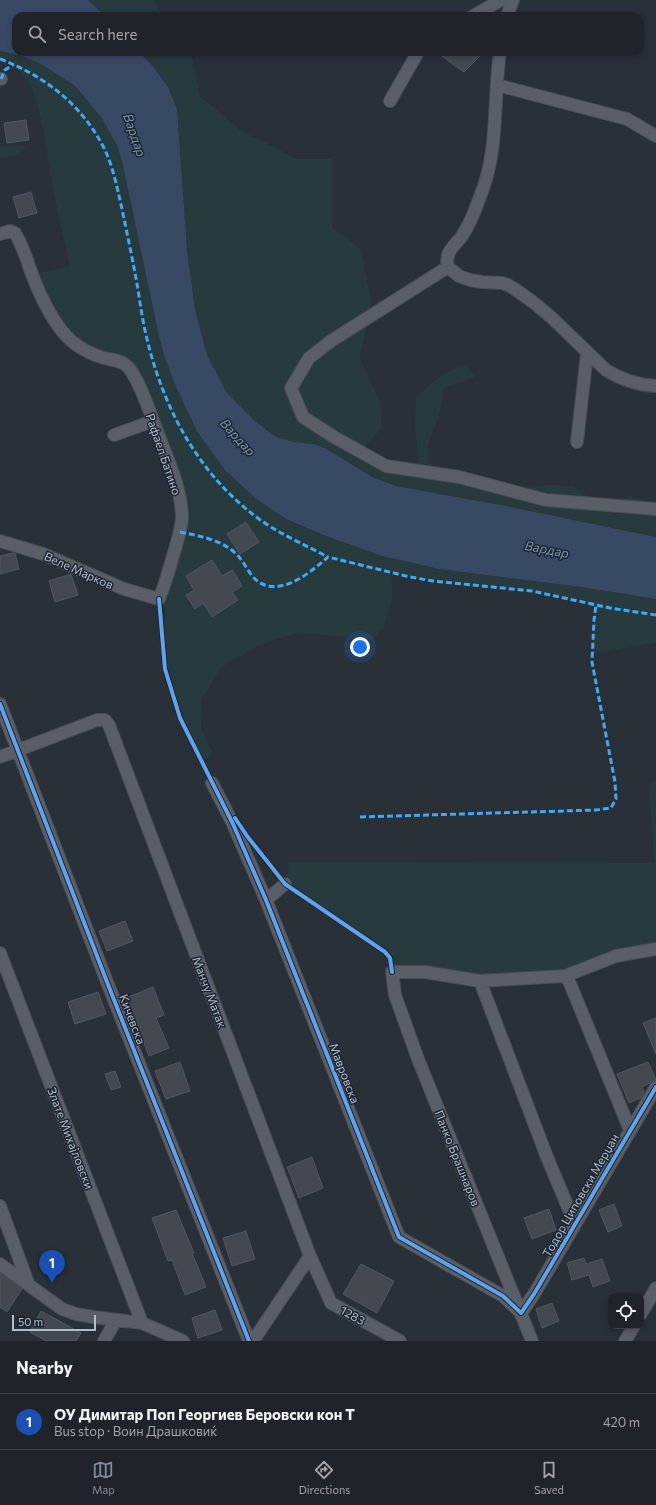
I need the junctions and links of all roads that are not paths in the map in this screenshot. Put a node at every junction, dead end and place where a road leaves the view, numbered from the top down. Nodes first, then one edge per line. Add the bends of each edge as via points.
1 (501, 0) edge
2 (513, 0) edge
3 (480, 12) edge
4 (509, 12) edge
5 (416, 56) edge
6 (500, 56) edge
7 (497, 85) junction
8 (390, 101) dead end
9 (656, 136) edge
10 (0, 234) edge
11 (448, 267) junction
12 (587, 353) junction
13 (656, 386) edge
14 (153, 421) junction
15 (114, 435) dead end
16 (577, 442) dead end
17 (656, 509) edge
18 (0, 541) edge
19 (159, 600) joint
20 (0, 704) edge
21 (19, 750) junction
22 (0, 757) edge
23 (212, 783) dead end
24 (285, 884) dead end
25 (266, 900) junction
26 (656, 948) edge
27 (0, 953) edge
28 (565, 976) junction
29 (480, 981) junction
30 (656, 1087) edge
31 (630, 1130) junction
32 (0, 1206) edge
33 (575, 1224) junction
34 (310, 1256) junction
35 (0, 1264) edge
36 (28, 1284) junction
37 (656, 1288) edge
38 (644, 1309) edge
39 (521, 1314) junction
40 (116, 1320) junction
41 (142, 1323) junction
42 (632, 1329) edge
43 (104, 1341) edge
44 (183, 1341) edge
45 (248, 1341) edge
46 (253, 1341) edge
47 (400, 1341) edge
48 (532, 1341) edge
49 (625, 1341) edge

1 - 3 street
2 - 4 street
5 - 8 street
6 - 7 street
7 - 9 street via 627,119
7 - 11 street via 493,146 484,187 463,235 450,251
10 - 14 street, Рафаел Батино via 10,231 15,233 22,245 38,292 66,336 86,351 122,362 128,368
11 - 12 street via 459,276 470,280 508,285 537,306
11 - 17 street via 308,358 291,388 303,417 386,466 458,477 546,500
12 - 13 street via 617,377 631,383
12 - 16 street
14 - 15 street
14 - 19 street, Рафаел Батино via 170,466 182,520
18 - 19 street, Веле Марков via 43,554 124,590
20 - 21 street, Кичевска
21 - 22 street
21 - 34 street, Манчу Матак via 97,720 105,720 109,725
21 - 45 street, Кичевска
23 - 25 street, Мавровска
24 - 25 street
25 - 39 street, Мавровска via 399,1237 503,1296
26 - 28 street via 616,956
27 - 41 street, Злате Михајловски
28 - 29 street
28 - 31 street
29 - 33 street, Тодор Циповски Мерџан
29 - 39 street, Панко Брашнаров via 425,972 392,972 395,995 418,1059
30 - 31 street, Тодор Циповски Мерџан
31 - 33 street, Тодор Циповски Мерџан
32 - 36 street
33 - 39 street, Тодор Циповски Мерџан
34 - 46 street
34 - 47 street, 1283 via 331,1303
35 - 36 street
36 - 40 street via 62,1309 76,1314
37 - 38 street
39 - 48 street, Панко Брашнаров
40 - 41 street
40 - 43 street
41 - 44 street
42 - 49 street

